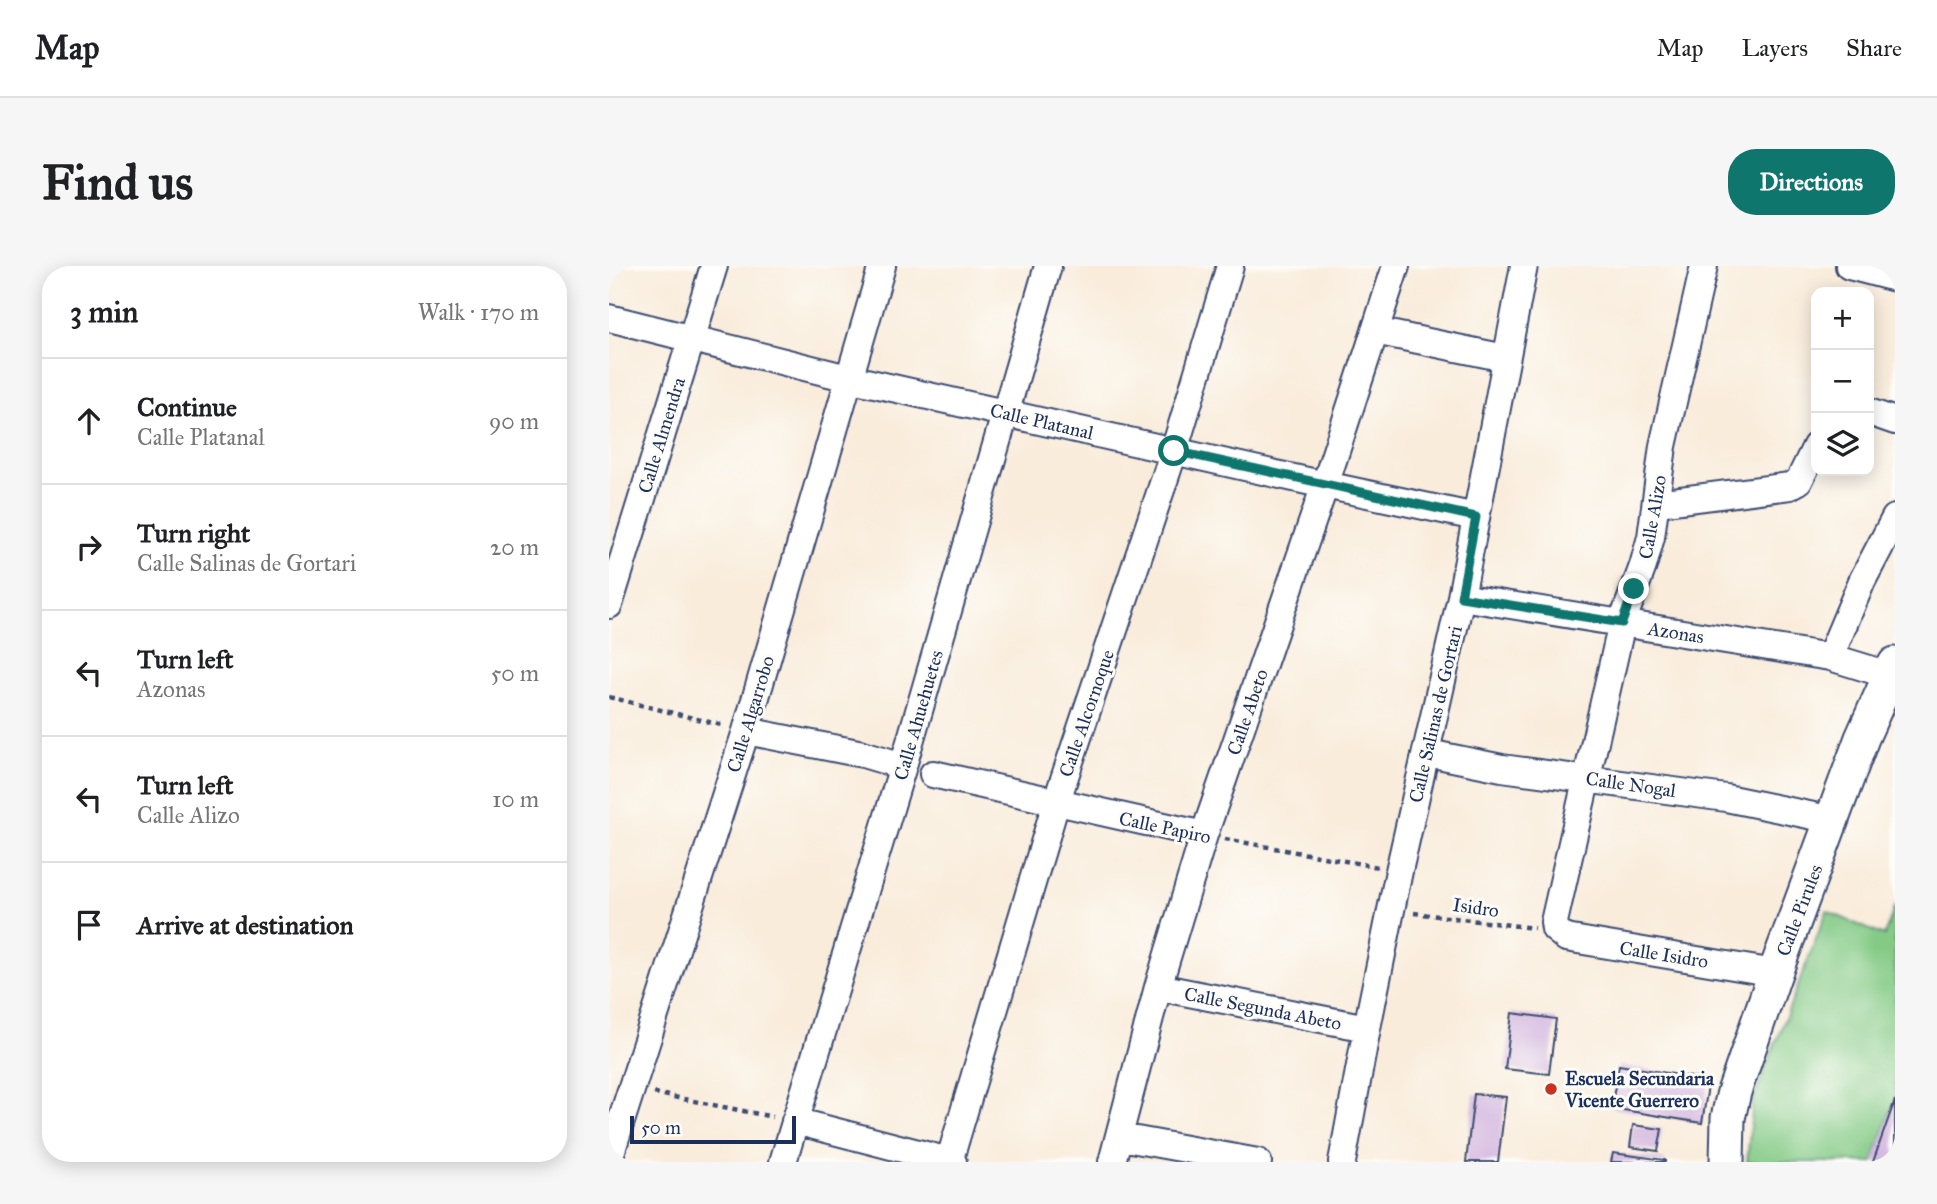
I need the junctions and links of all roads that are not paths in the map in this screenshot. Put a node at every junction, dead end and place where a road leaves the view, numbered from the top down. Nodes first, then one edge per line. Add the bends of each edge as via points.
1 (713, 266) edge
2 (882, 266) edge
3 (1048, 266) edge
4 (1230, 266) edge
5 (1396, 266) edge
6 (1524, 266) edge
7 (1704, 266) edge
8 (1849, 266) edge
9 (1895, 278) edge
10 (609, 318) edge
11 (1375, 331) junction
12 (691, 337) junction
13 (1505, 358) junction
14 (848, 378) junction
15 (1006, 413) junction
16 (1872, 413) edge
17 (1895, 421) edge
18 (1174, 451) junction
19 (1811, 457) edge
20 (1325, 485) junction
21 (1657, 503) junction
22 (1476, 517) junction
23 (1895, 518) edge
24 (1461, 597) junction
25 (609, 605) edge
26 (1622, 623) junction
27 (1830, 657) junction
28 (1892, 670) edge
29 (746, 731) junction
30 (1427, 753) junction
31 (903, 766) junction
32 (933, 774) dead end
33 (1587, 778) junction
34 (1056, 803) junction
35 (1833, 820) junction
36 (1204, 835) junction
37 (1555, 929) joint
38 (1775, 973) junction
39 (1159, 987) junction
40 (1367, 1028) junction
41 (795, 1121) junction
42 (1116, 1150) edge
43 (609, 1159) edge
44 (783, 1162) edge
45 (950, 1162) edge
46 (1258, 1162) edge
47 (1342, 1162) edge
48 (1727, 1162) edge

1 - 12 street, Calle Almendra
2 - 14 street, Calle Algarrobo
3 - 15 street, Calle Ahuehuetes
4 - 18 street, Calle Alcornoque
5 - 11 street, Calle Abeto
6 - 13 street, Calle Salinas de Gortari
7 - 21 street, Calle Alizo via 1663,446
8 - 9 street
10 - 12 street, Calle Platanal
11 - 13 street
11 - 20 street, Calle Abeto
12 - 14 street, Calle Platanal
12 - 25 street, Calle Almendra
13 - 22 street, Calle Salinas de Gortari
14 - 15 street, Calle Platanal
14 - 29 street, Calle Algarrobo
15 - 18 street, Calle Platanal
15 - 31 street, Calle Ahuehuetes
16 - 17 street
18 - 20 street, Calle Platanal
18 - 34 street, Calle Alcornoque
19 - 21 street via 1802,477 1790,486
20 - 22 street, Calle Platanal
20 - 36 street, Calle Abeto
21 - 26 street, Calle Alizo via 1643,566
22 - 24 street, Calle Salinas de Gortari
23 - 27 street
24 - 26 street, Azonas
24 - 30 street, Calle Salinas de Gortari
26 - 27 street, Azonas
26 - 33 street, Calle Alizo
27 - 28 street, Azonas
28 - 35 street, Calle Pirules via 1861,738
29 - 31 street
29 - 43 street, Calle Algarrobo
30 - 33 street, Calle Nogal
30 - 40 street, Calle Salinas de Gortari
31 - 41 street, Calle Ahuehuetes
32 - 34 street, Calle Papiro
33 - 35 street, Calle Nogal via 1726,797
33 - 37 street, Calle Alizo
34 - 36 street, Calle Papiro
34 - 45 street, Calle Alcornoque
35 - 38 street, Calle Pirules
36 - 39 street, Calle Abeto
37 - 38 street, Calle Isidro via 1566,938
38 - 48 street, Calle Pirules via 1734,1092
39 - 40 street, Calle Segunda Abeto
39 - 42 street, Calle Abeto
40 - 47 street, Calle Salinas de Gortari
41 - 44 street, Calle Ahuehuetes
41 - 45 street
42 - 46 street

